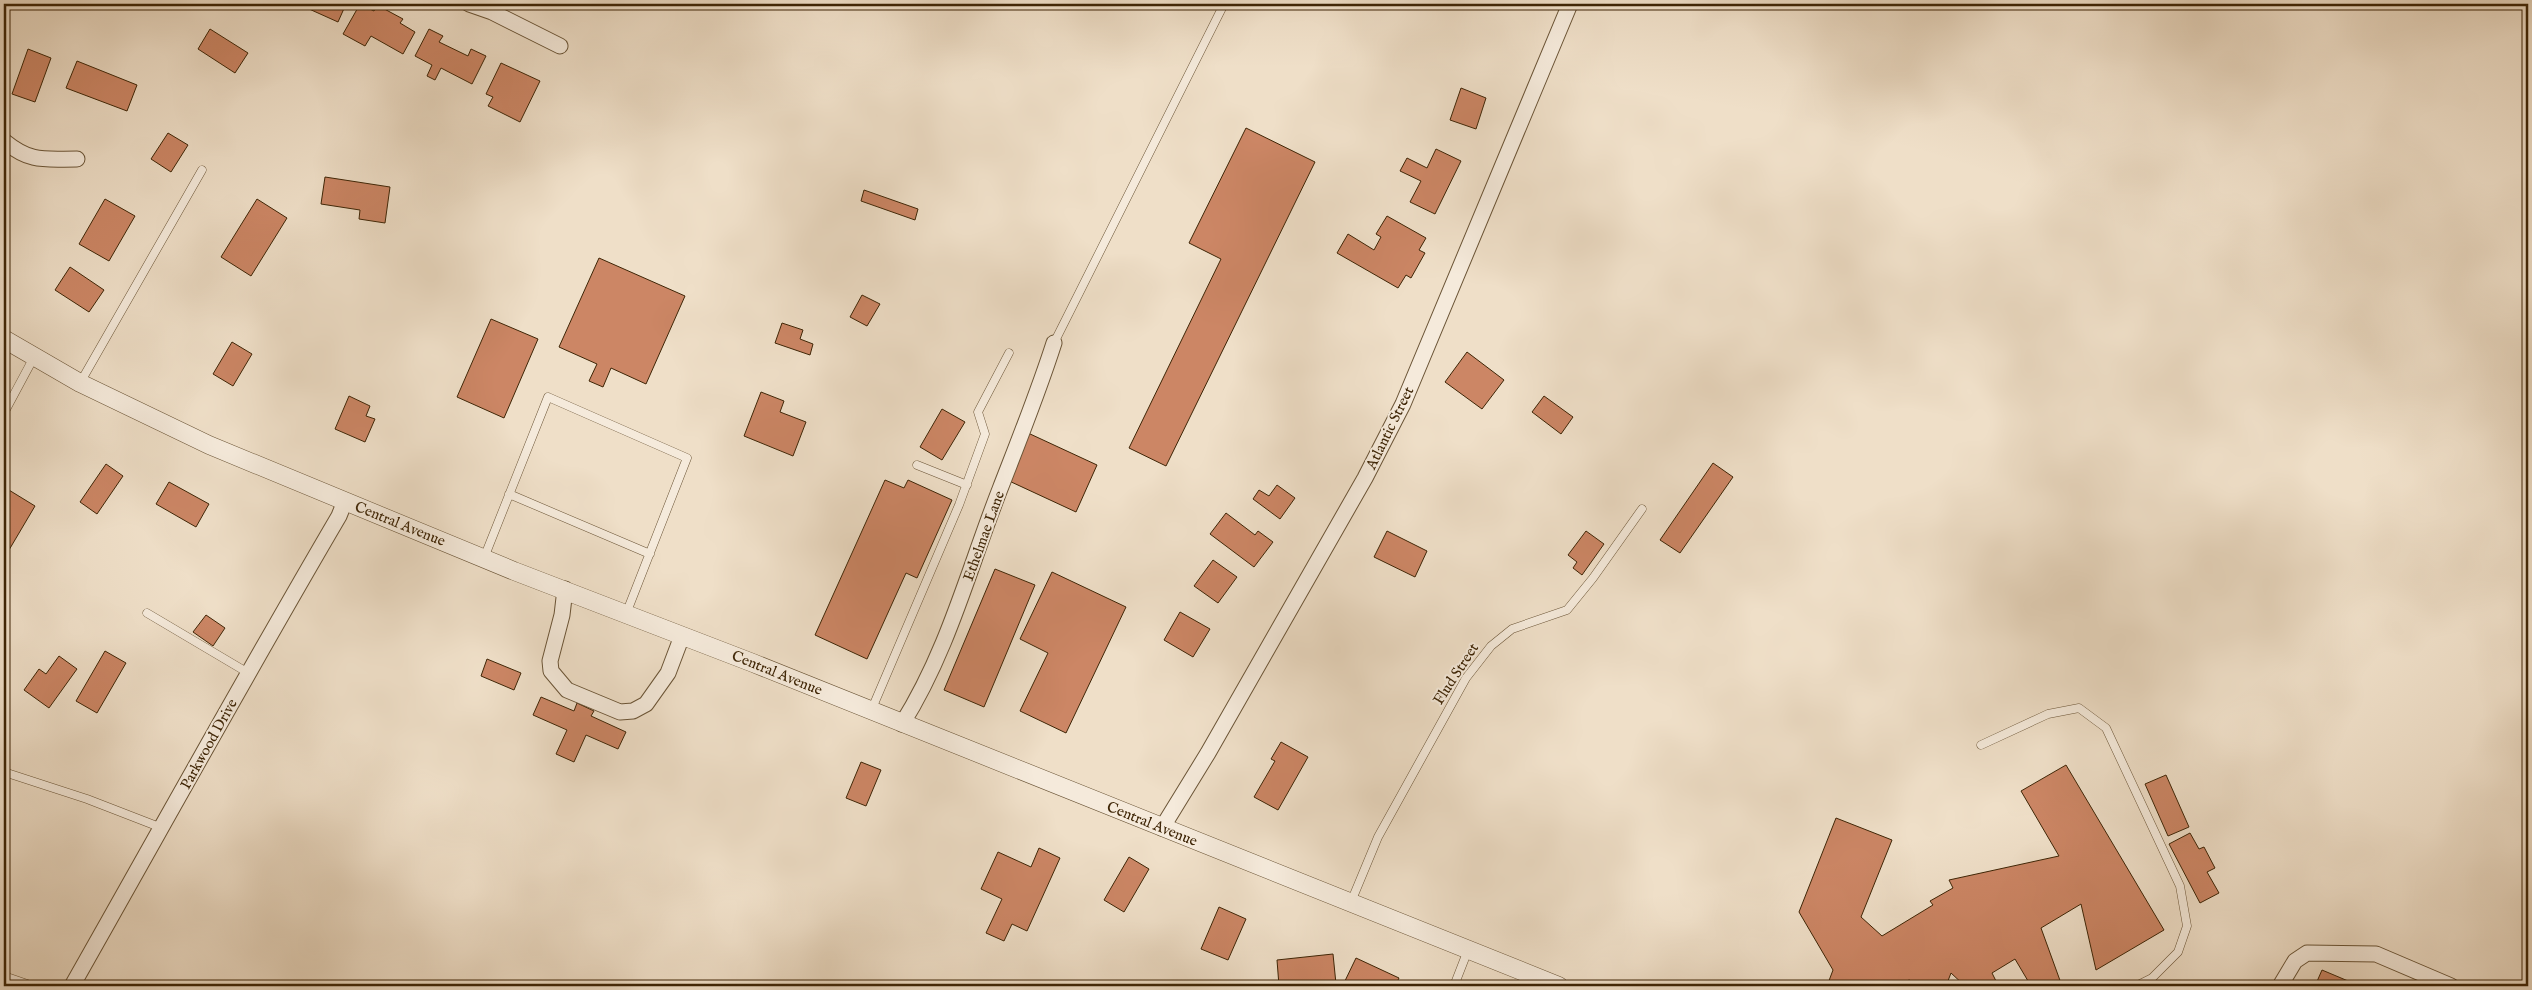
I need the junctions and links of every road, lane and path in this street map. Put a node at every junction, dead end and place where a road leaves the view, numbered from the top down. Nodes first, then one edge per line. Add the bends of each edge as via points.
1 (470, 4) edge
2 (1224, 4) edge
3 (1570, 4) edge
4 (560, 46) dead end
5 (4, 141) edge
6 (77, 159) dead end
7 (202, 170) dead end
8 (4, 340) edge
9 (1054, 343) joint
10 (1009, 353) dead end
11 (34, 358) junction
12 (80, 383) junction
13 (4, 413) edge
14 (917, 465) dead end
15 (967, 485) junction
16 (510, 494) junction
17 (345, 501) junction
18 (1642, 510) dead end
19 (650, 554) junction
20 (484, 558) junction
21 (565, 589) junction
22 (148, 612) dead end
23 (626, 614) junction
24 (682, 636) junction
25 (250, 674) junction
26 (871, 711) junction
27 (902, 724) junction
28 (1981, 745) dead end
29 (4, 772) edge
30 (162, 828) junction
31 (1162, 828) junction
32 (1350, 904) junction
33 (1468, 950) junction
34 (4, 976) edge
35 (33, 986) edge
36 (72, 986) edge
37 (1454, 986) edge
38 (1559, 986) edge
39 (2136, 986) edge
40 (2280, 986) edge
41 (2451, 986) edge

1 - 4 street
2 - 9 lane
3 - 31 street, Atlantic Street via 1403,404 1365,478
5 - 6 street via 16,151 35,159
7 - 12 lane
8 - 11 street, Central Avenue
9 - 27 street, Ethelmae Lane via 948,632
10 - 15 lane via 978,412 985,434
11 - 12 street, Central Avenue
11 - 13 lane
12 - 17 street, Central Avenue via 208,445
14 - 15 lane
15 - 26 lane
16 - 19 lane
16 - 19 lane via 548,397 687,458
16 - 20 lane
17 - 20 street, Central Avenue
17 - 25 street, Parkwood Drive
18 - 32 lane, Flud Street via 1567,610 1512,629 1491,646 1466,678 1378,837
19 - 23 lane
20 - 21 street, Central Avenue
21 - 23 street, Central Avenue
21 - 24 street via 550,661 551,671 567,690 620,712 633,711 646,704 668,673
22 - 25 lane
23 - 24 street, Central Avenue
24 - 26 street, Central Avenue
25 - 30 street, Parkwood Drive
26 - 27 street, Central Avenue
27 - 31 street, Central Avenue
28 - 39 lane via 2048,714 2079,708 2106,728 2180,886 2187,926 2178,952 2152,978
29 - 30 lane
30 - 36 street, Parkwood Drive
31 - 32 street, Central Avenue
32 - 33 street, Central Avenue
33 - 37 lane
33 - 38 street, Central Avenue
34 - 35 lane
40 - 41 street via 2295,961 2307,952 2376,954

